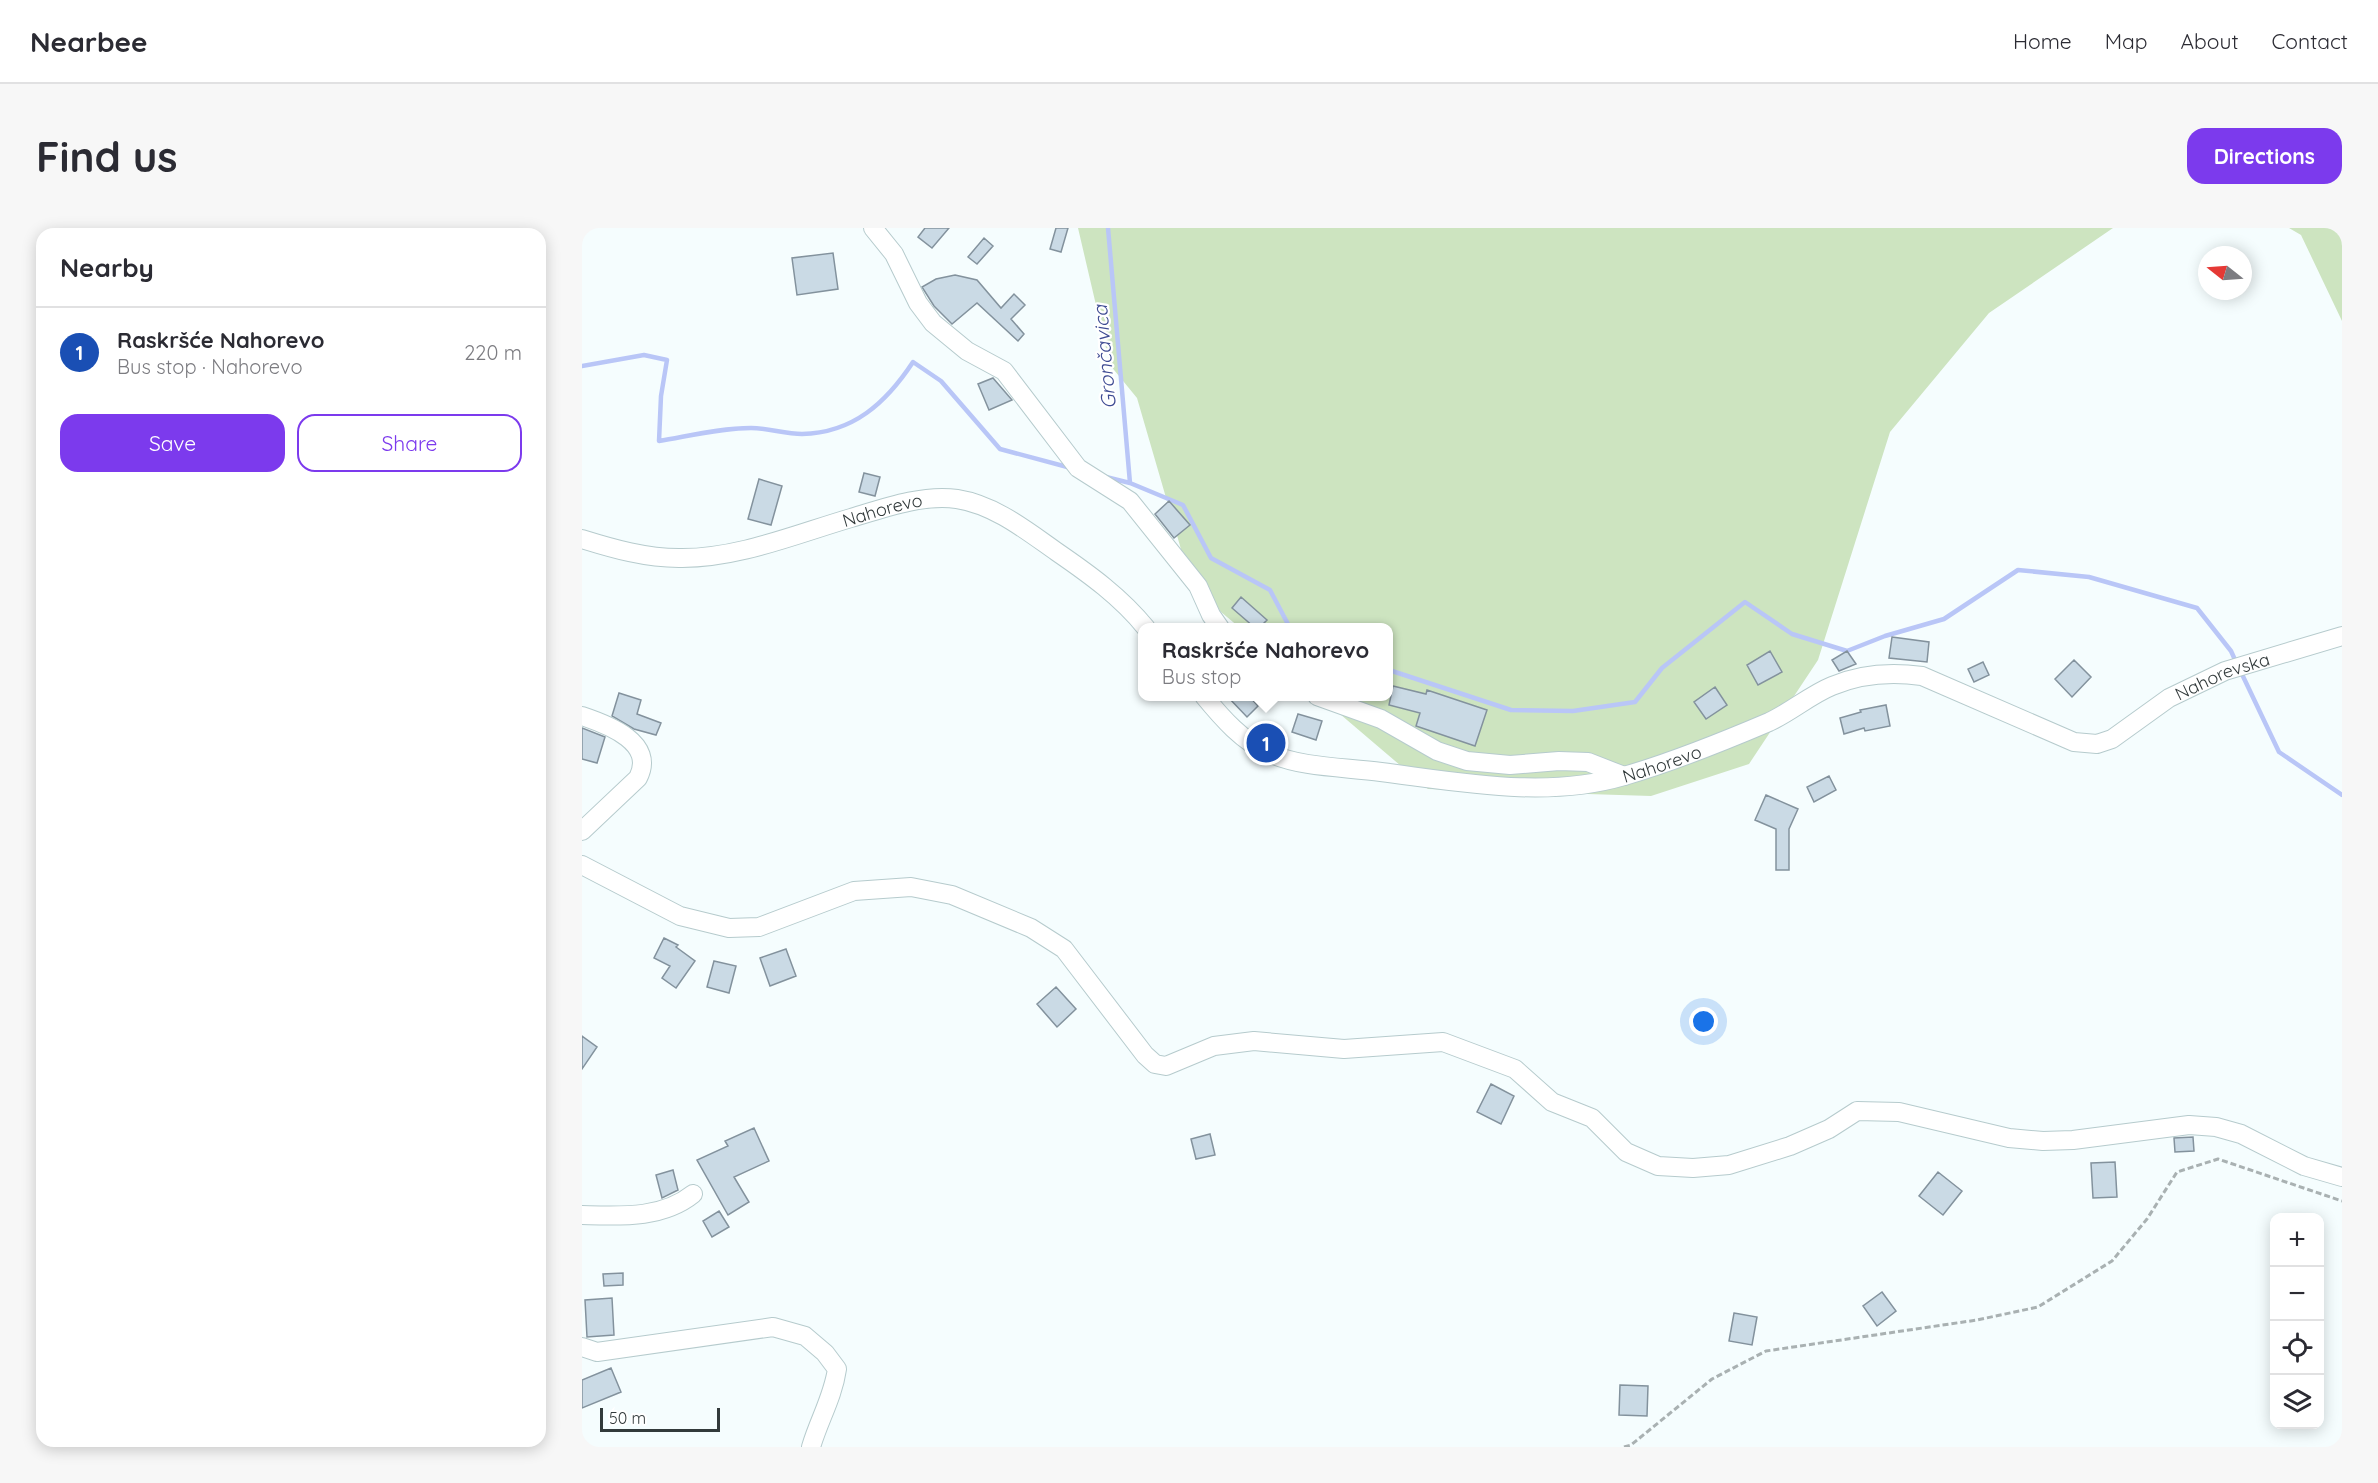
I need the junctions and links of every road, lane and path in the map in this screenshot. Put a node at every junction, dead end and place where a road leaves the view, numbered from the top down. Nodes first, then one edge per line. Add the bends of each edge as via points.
1 (873, 228) edge
2 (582, 539) edge
3 (1143, 623) edge
4 (1217, 623) edge
5 (2342, 636) edge
6 (1209, 701) edge
7 (1330, 701) edge
8 (582, 716) edge
9 (2112, 739) joint
10 (1624, 776) junction
11 (582, 831) edge
12 (582, 865) edge
13 (2342, 1177) edge
14 (693, 1194) dead end
15 (2342, 1201) edge
16 (582, 1215) edge
17 (585, 1350) edge
18 (811, 1447) edge
19 (1624, 1447) edge

1 - 4 street via 894,254 918,303 933,323 967,351 1005,371 1084,473 1130,501 1198,586
2 - 3 street, Nahorevo via 630,553 681,559 734,552 918,500 957,499 986,507 1017,524 1089,575
5 - 9 street, Nahorevska via 2228,670 2169,698
6 - 10 street, Nahorevo via 1241,736 1268,753 1296,761 1458,782 1540,788 1590,784
7 - 10 street via 1467,761 1501,765 1588,762
8 - 11 street via 617,730 633,742 643,756 643,768 638,778
9 - 10 street, Nahorevo via 2097,744 2074,742 1922,676 1872,675 1833,686 1771,721
12 - 13 street via 680,916 729,928 759,927 854,891 911,888 952,895 1031,928 1064,949 1155,1064 1166,1066 1214,1046 1254,1041 1344,1049 1443,1042 1515,1069 1552,1102 1592,1118 1626,1152 1658,1166 1729,1165 1790,1146 1857,1111 1899,1112 2009,1138 2043,1141 2189,1125 2216,1126 2241,1134 2304,1166
14 - 16 street via 679,1205 658,1212
15 - 19 path via 2218,1159 2177,1172 2147,1219 2112,1261 2038,1307 1766,1352 1712,1379
17 - 18 street via 597,1352 773,1327 805,1336 837,1369 834,1390

